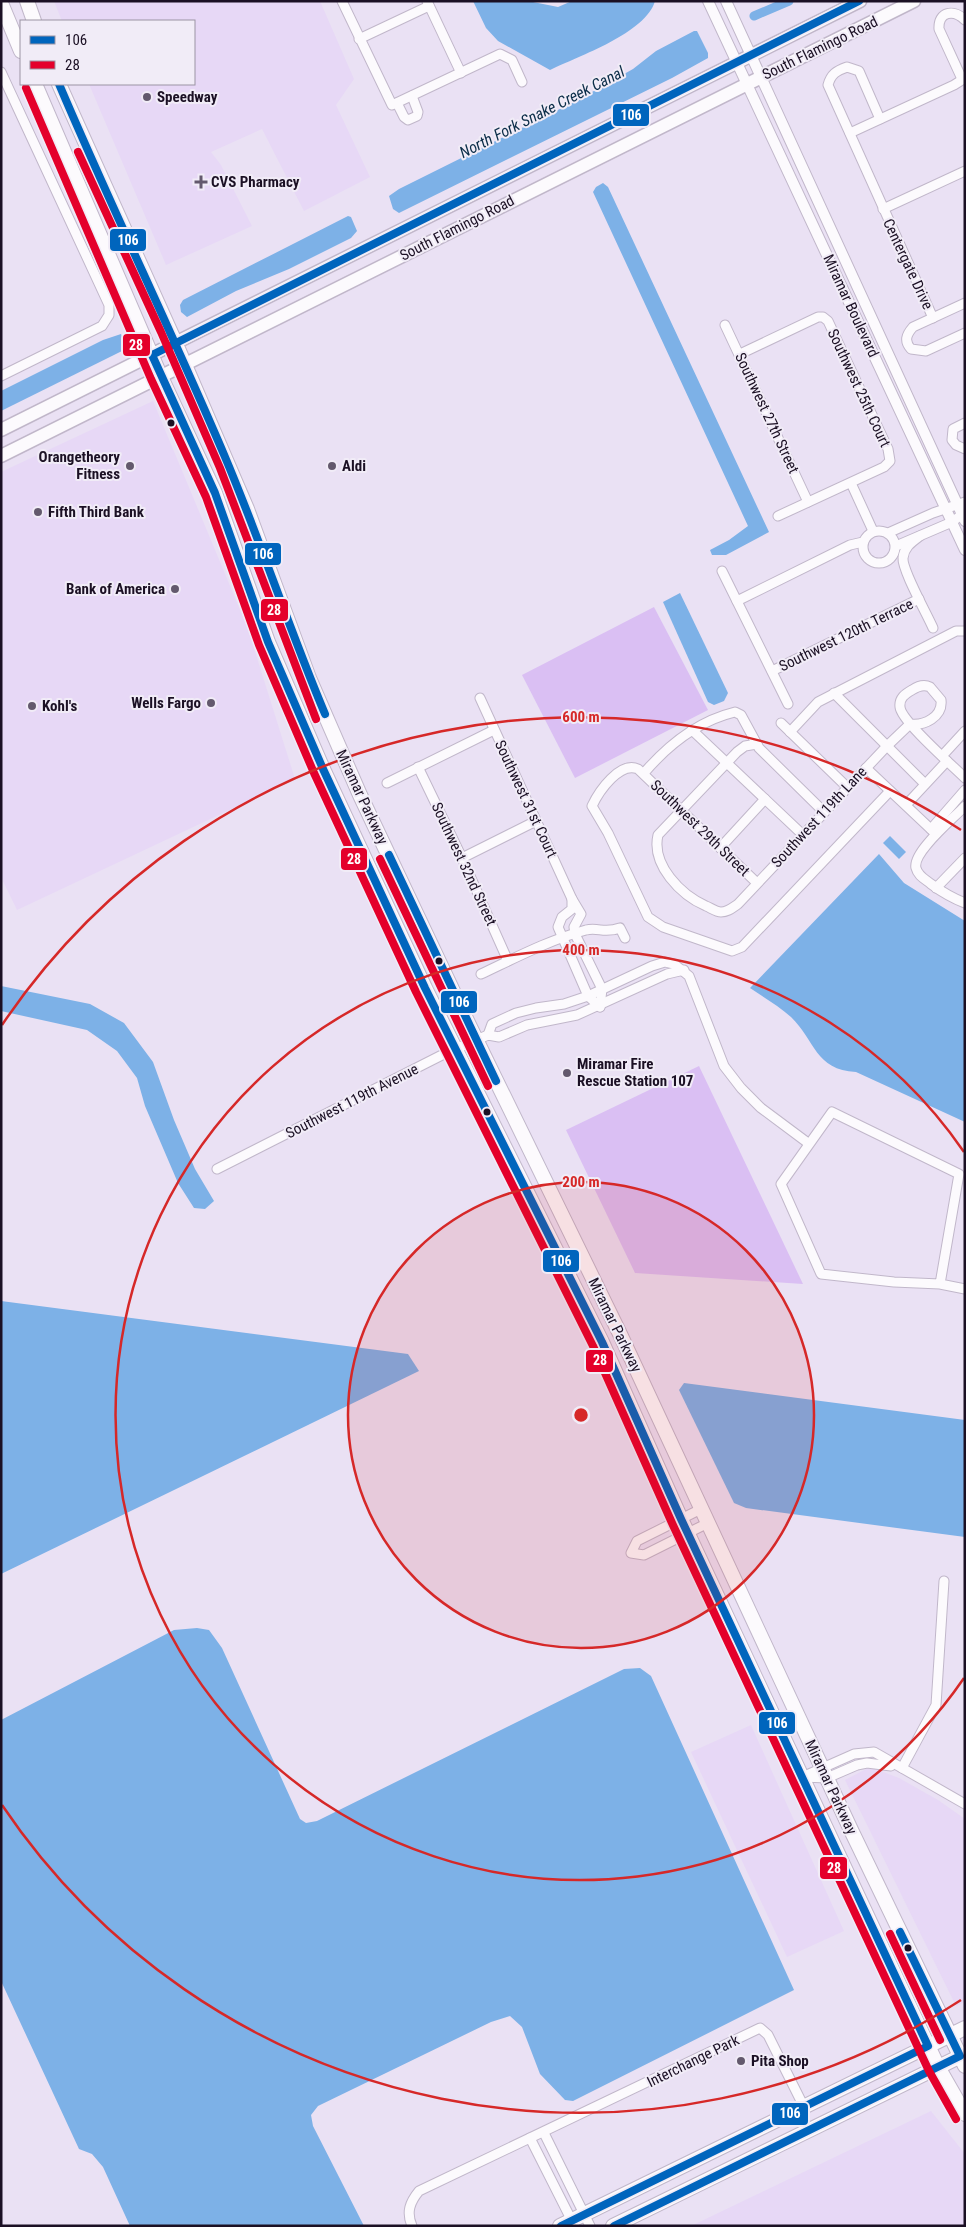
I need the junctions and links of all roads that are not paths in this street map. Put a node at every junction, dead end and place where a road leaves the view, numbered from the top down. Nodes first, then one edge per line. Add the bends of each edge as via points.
1 (27, 1) edge
2 (342, 1) edge
3 (708, 1) edge
4 (726, 1) edge
5 (860, 1) edge
6 (914, 1) edge
7 (1, 3) edge
8 (428, 4) edge
9 (34, 20) edge
10 (965, 20) edge
11 (360, 39) junction
12 (20, 50) edge
13 (751, 54) junction
14 (736, 62) junction
15 (1, 72) edge
16 (461, 73) junction
17 (760, 77) junction
18 (964, 78) edge
19 (522, 82) dead end
20 (747, 83) junction
21 (35, 85) edge
22 (60, 85) edge
23 (412, 96) junction
24 (394, 104) junction
25 (880, 119) junction
26 (850, 133) junction
27 (965, 171) edge
28 (882, 209) junction
29 (965, 303) edge
30 (932, 318) junction
31 (725, 324) dead end
32 (965, 333) edge
33 (176, 344) junction
34 (740, 354) junction
35 (152, 355) junction
36 (184, 363) junction
37 (160, 375) junction
38 (1, 376) edge
39 (965, 423) edge
40 (1, 430) edge
41 (965, 449) edge
42 (1, 456) edge
43 (851, 482) junction
44 (808, 502) junction
45 (946, 509) junction
46 (963, 511) edge
47 (778, 516) dead end
48 (952, 522) junction
49 (874, 531) junction
50 (888, 533) junction
51 (920, 536) junction
52 (863, 542) junction
53 (896, 546) junction
54 (965, 550) edge
55 (892, 556) junction
56 (903, 564) junction
57 (722, 571) dead end
58 (919, 599) junction
59 (737, 601) junction
60 (933, 628) dead end
61 (964, 631) edge
62 (772, 671) junction
63 (834, 693) junction
64 (480, 698) dead end
65 (788, 704) dead end
66 (781, 723) dead end
67 (910, 724) junction
68 (494, 730) junction
69 (692, 730) junction
70 (965, 731) edge
71 (790, 732) junction
72 (757, 744) junction
73 (887, 746) junction
74 (945, 758) junction
75 (727, 763) junction
76 (418, 767) junction
77 (866, 768) junction
78 (644, 773) junction
79 (965, 778) edge
80 (387, 783) dead end
81 (925, 784) junction
82 (847, 788) junction
83 (965, 790) edge
84 (890, 791) junction
85 (765, 799) junction
86 (906, 806) junction
87 (965, 806) edge
88 (681, 810) junction
89 (824, 812) junction
90 (536, 821) junction
91 (933, 832) junction
92 (803, 835) junction
93 (720, 848) junction
94 (462, 858) junction
95 (965, 858) edge
96 (961, 868) edge
97 (757, 883) junction
98 (936, 888) junction
99 (572, 899) junction
100 (965, 903) edge
101 (575, 934) junction
102 (562, 938) junction
103 (625, 938) dead end
104 (508, 961) junction
105 (642, 970) junction
106 (684, 970) junction
107 (481, 974) dead end
108 (648, 983) junction
109 (602, 989) junction
110 (588, 996) junction
111 (600, 1006) junction
112 (482, 1038) junction
113 (455, 1050) junction
114 (808, 1143) junction
115 (217, 1170) dead end
116 (940, 1284) junction
117 (965, 1289) edge
118 (701, 1509) junction
119 (681, 1519) junction
120 (708, 1523) junction
121 (688, 1533) junction
122 (944, 1581) dead end
123 (902, 1768) junction
124 (824, 1773) junction
125 (802, 1777) junction
126 (965, 1804) edge
127 (965, 2028) edge
128 (949, 2036) junction
129 (928, 2046) junction
130 (963, 2059) edge
131 (938, 2067) junction
132 (804, 2107) junction
133 (965, 2114) edge
134 (544, 2133) junction
135 (530, 2138) junction
136 (576, 2222) edge
137 (412, 2226) edge
138 (613, 2226) edge

1 - 9 main road
2 - 11 street
3 - 14 street, Miramar Boulevard
4 - 13 street, Miramar Boulevard
5 - 13 main road, South Flamingo Road
6 - 17 main road, South Flamingo Road
7 - 12 main road
8 - 11 street
8 - 16 street
10 - 18 street via 948,12 939,24
11 - 24 street
13 - 14 main road, South Flamingo Road
13 - 17 street, Miramar Boulevard
14 - 20 street, Miramar Boulevard
14 - 33 main road, South Flamingo Road
15 - 38 street via 109,305 109,315 102,326
16 - 19 street via 500,54 512,60
16 - 23 street
17 - 20 main road, South Flamingo Road
17 - 46 street, Miramar Boulevard
18 - 25 street
20 - 36 main road, South Flamingo Road
20 - 45 street, Miramar Boulevard
21 - 35 main road, Miramar Parkway
22 - 33 main road, Miramar Parkway
23 - 24 street
23 - 24 street via 418,112 413,119 404,117
25 - 26 street
25 - 26 street, Centergate Drive via 859,71 847,67 836,71 828,85
26 - 28 street, Centergate Drive
27 - 28 street, Centergate Drive
28 - 30 street, Centergate Drive
29 - 30 street
30 - 32 street via 913,327 907,334 911,349 926,351
31 - 34 street, Southwest 27th Street
33 - 35 main road, South Flamingo Road
33 - 36 main road, Miramar Parkway
34 - 43 street, Southwest 25th Court via 818,317 828,321 888,449 890,461
34 - 44 street, Southwest 27th Street
35 - 37 main road, Miramar Parkway
35 - 40 main road, South Flamingo Road
36 - 37 main road, South Flamingo Road
36 - 112 main road, Miramar Parkway via 248,510 309,678 360,795
37 - 42 main road, South Flamingo Road
37 - 113 main road, Miramar Parkway via 215,493 268,642 323,769
39 - 41 street via 953,429 952,434 956,445
43 - 44 street
43 - 49 street
44 - 47 street
45 - 46 street
45 - 48 street, Miramar Boulevard
45 - 50 street
46 - 48 street
48 - 51 street
48 - 54 street, Miramar Boulevard
49 - 50 street
49 - 52 street
50 - 53 street
51 - 53 street
51 - 56 street via 908,545
52 - 55 street via 863,552 874,563 884,563
52 - 59 street via 850,545
53 - 55 street
55 - 56 street
56 - 58 street
57 - 59 street
58 - 60 street
58 - 62 street, Southwest 120th Terrace
59 - 62 street
61 - 63 street via 956,631
62 - 65 street
63 - 71 street via 818,702
63 - 73 street
64 - 68 street, Southwest 31st Court
66 - 71 street
67 - 67 street via 919,726 928,722 940,709 941,700 930,686 918,686 901,700 900,710
67 - 73 street, Southwest 119th Lane
67 - 74 street
68 - 76 street
68 - 90 street, Southwest 31st Court
69 - 72 street via 735,712 741,715
69 - 75 street
69 - 78 street via 674,742
70 - 74 street
71 - 82 street
72 - 75 street via 745,746
72 - 89 street
73 - 77 street, Southwest 119th Lane
73 - 81 street
74 - 79 street
74 - 81 street
75 - 85 street
75 - 88 street
76 - 80 street
76 - 94 street, Southwest 32nd Street
77 - 82 street, Southwest 119th Lane
77 - 84 street
78 - 84 street via 633,766 624,769 600,791 592,806 648,917 663,927 732,951 742,947
78 - 88 street, Southwest 29th Street
81 - 86 street
82 - 89 street, Southwest 119th Lane
83 - 91 street
84 - 86 street
85 - 92 street
85 - 93 street
86 - 91 street
87 - 91 street
88 - 93 street, Southwest 29th Street
88 - 97 street, Southwest 119th Lane via 658,835 655,845 677,887 693,900 719,912 729,910
89 - 92 street, Southwest 119th Lane
90 - 94 street
90 - 99 street, Southwest 31st Court
91 - 98 street via 917,858 916,866 919,875
92 - 97 street, Southwest 119th Lane
93 - 97 street, Southwest 29th Street
94 - 104 street, Southwest 32nd Street
95 - 96 street
96 - 98 street
98 - 100 street
99 - 101 street, Southwest 31st Court via 581,914 574,927
99 - 102 street via 572,909 558,922
101 - 102 street
101 - 103 street via 594,929 610,932 620,928
101 - 109 street
102 - 104 street
102 - 110 street
104 - 107 street
105 - 106 street, Southwest 119th Avenue via 665,962
105 - 108 street
105 - 109 street, Southwest 119th Avenue
106 - 108 street, Southwest 119th Avenue
106 - 114 street via 724,1066 761,1108
108 - 111 street, Southwest 119th Avenue
109 - 110 street, Southwest 119th Avenue
109 - 111 street
110 - 111 street
110 - 112 street, Southwest 119th Avenue via 516,1013 492,1024
111 - 112 street, Southwest 119th Avenue via 566,1019 527,1025 499,1038
112 - 113 street, Southwest 119th Avenue
112 - 118 main road, Miramar Parkway
113 - 115 street, Southwest 119th Avenue
113 - 119 main road, Miramar Parkway via 598,1334
114 - 116 street via 781,1184 821,1274
114 - 116 street via 832,1112 959,1174
116 - 117 street
118 - 119 street
118 - 120 main road, Miramar Parkway
119 - 121 main road, Miramar Parkway
119 - 121 street via 637,1541 631,1553 644,1555
120 - 121 street
120 - 124 main road, Miramar Parkway
121 - 125 main road, Miramar Parkway
122 - 123 street via 936,1705
123 - 124 street via 874,1752 864,1752 854,1754
123 - 126 street
124 - 125 street
124 - 128 main road, Miramar Parkway
125 - 129 main road, Miramar Parkway
127 - 128 main road
128 - 129 main road
128 - 130 main road, Miramar Parkway
129 - 131 main road, Miramar Parkway
129 - 132 main road
130 - 131 main road
131 - 133 main road, Miramar Parkway
131 - 138 main road
132 - 134 street, Interchange Park via 768,2035 760,2028
132 - 136 main road
134 - 135 street, Interchange Park
134 - 136 street
135 - 136 street
135 - 137 street, Interchange Park via 419,2191 410,2202

